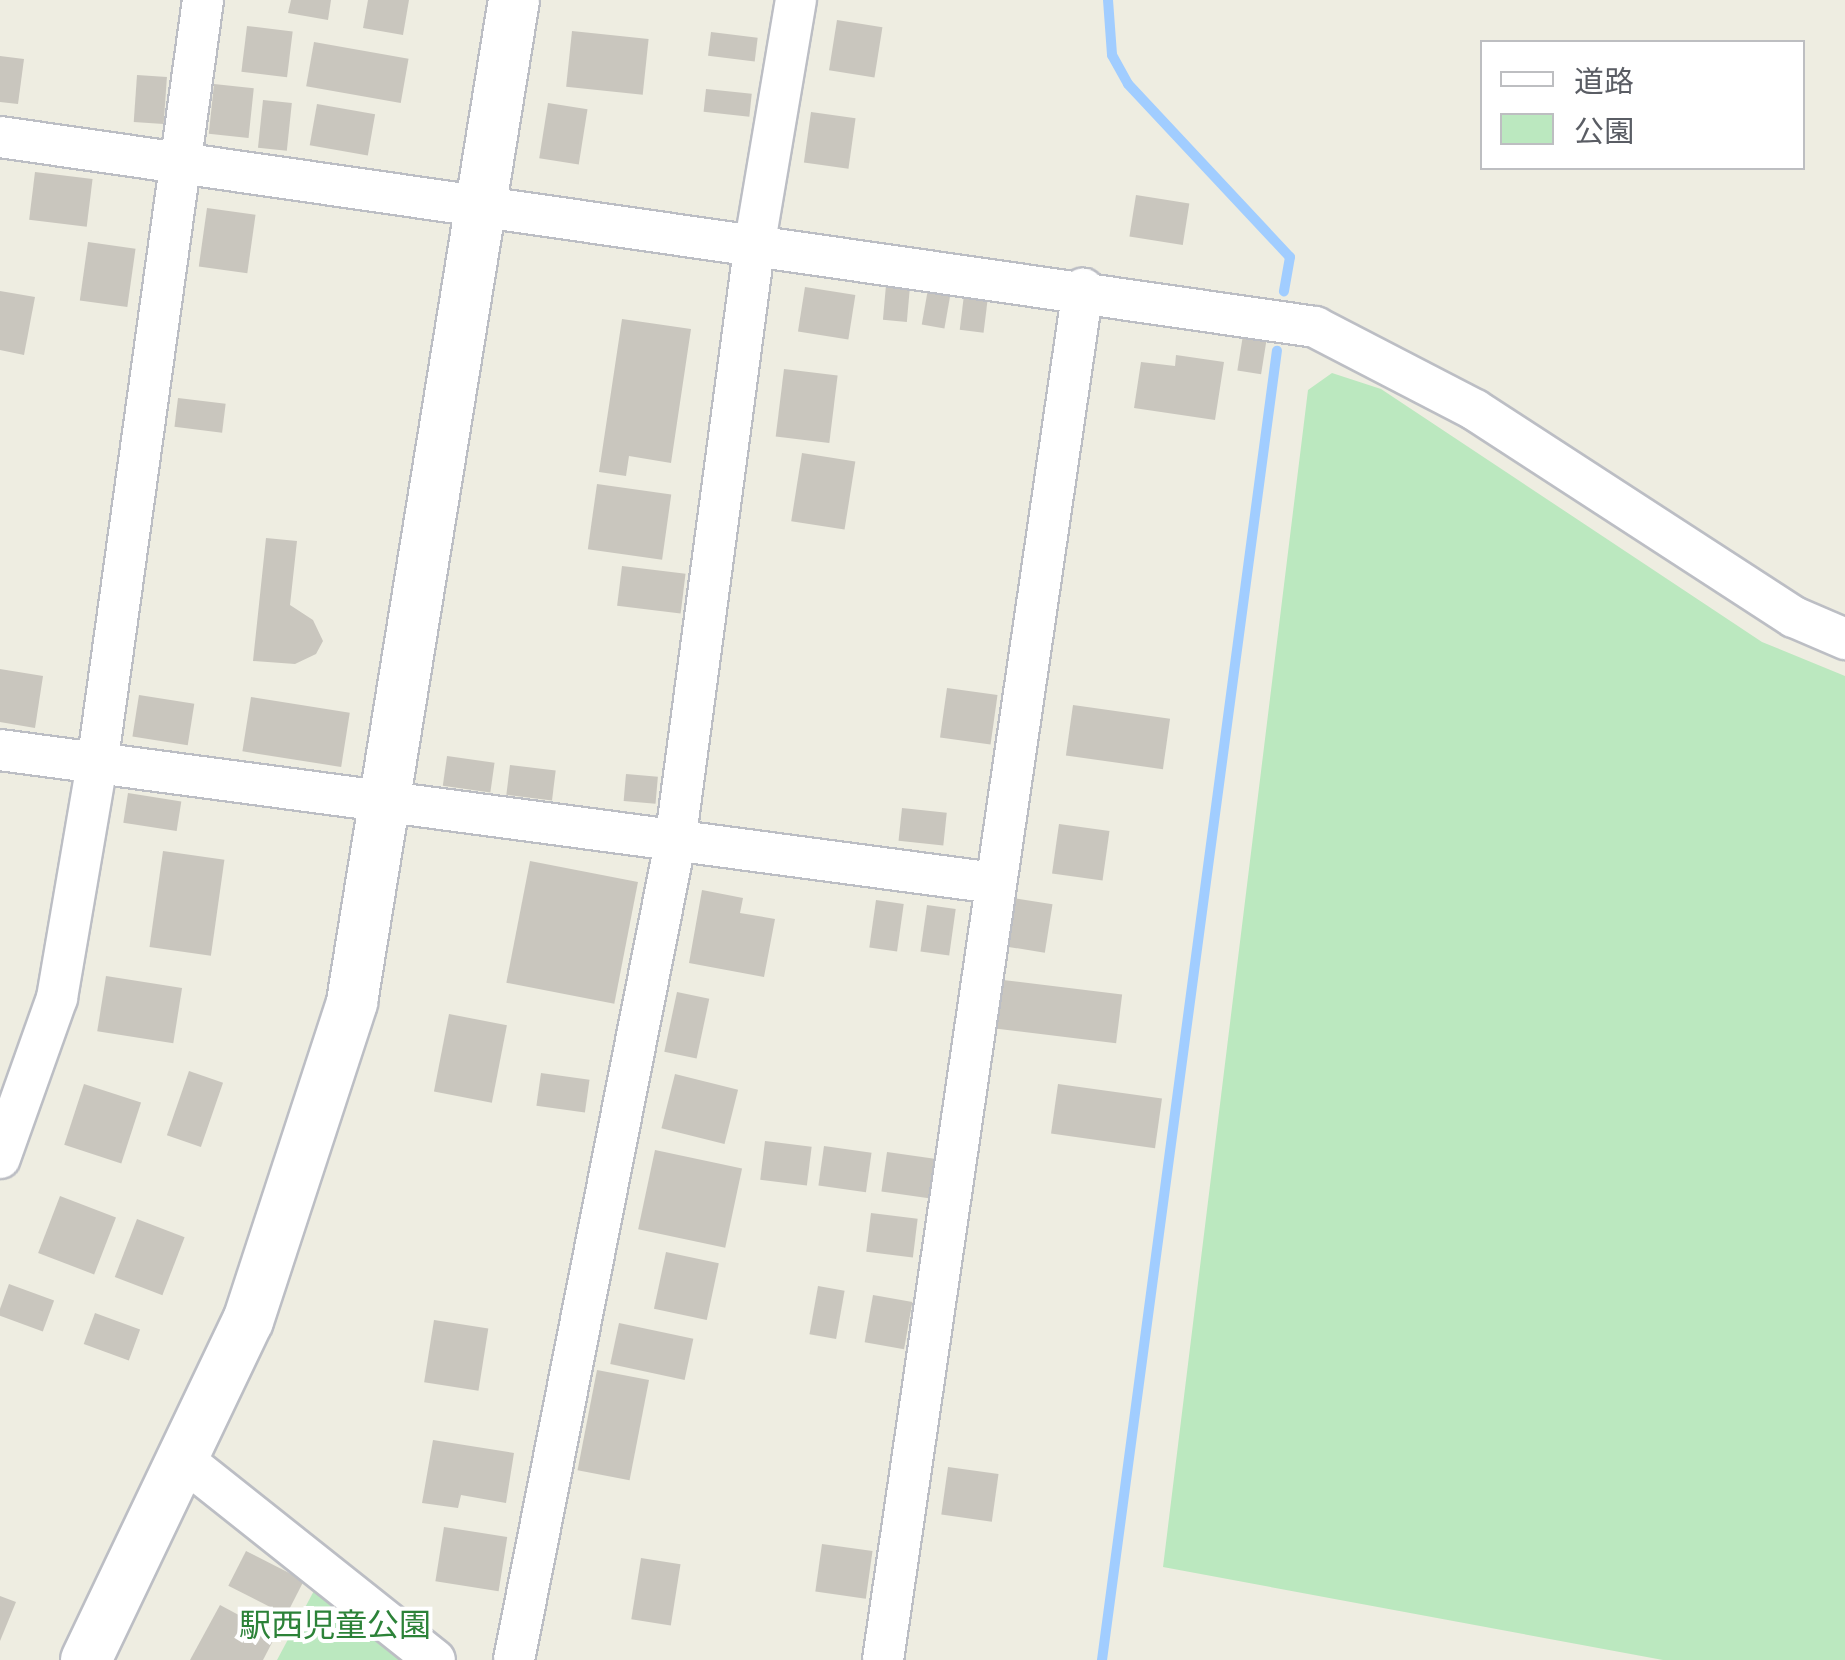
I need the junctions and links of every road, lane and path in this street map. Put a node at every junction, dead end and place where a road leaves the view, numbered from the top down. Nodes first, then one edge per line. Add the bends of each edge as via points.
1 (203, 0) edge
2 (514, 0) edge
3 (796, 0) edge
4 (0, 139) edge
5 (178, 168) junction
6 (477, 210) junction
7 (755, 242) junction
8 (1083, 289) junction
9 (1845, 638) edge
10 (0, 750) edge
11 (97, 765) junction
12 (387, 806) junction
13 (675, 843) junction
14 (994, 883) junction
15 (0, 1158) edge
16 (186, 1462) junction
17 (86, 1660) edge
18 (435, 1660) edge
19 (514, 1660) edge
20 (883, 1660) edge

1 - 5 street
2 - 6 street
3 - 7 street
4 - 5 street
5 - 6 street
5 - 11 street
6 - 7 street
6 - 12 street
7 - 8 street
7 - 13 street
8 - 9 street via 1315,326 1474,410 1794,617
8 - 14 street
10 - 11 street
11 - 12 street
11 - 15 street via 57,998
12 - 13 street
12 - 16 street via 352,1002 308,1150 248,1321
13 - 14 street
13 - 19 street
14 - 20 street
16 - 17 street
16 - 18 street

